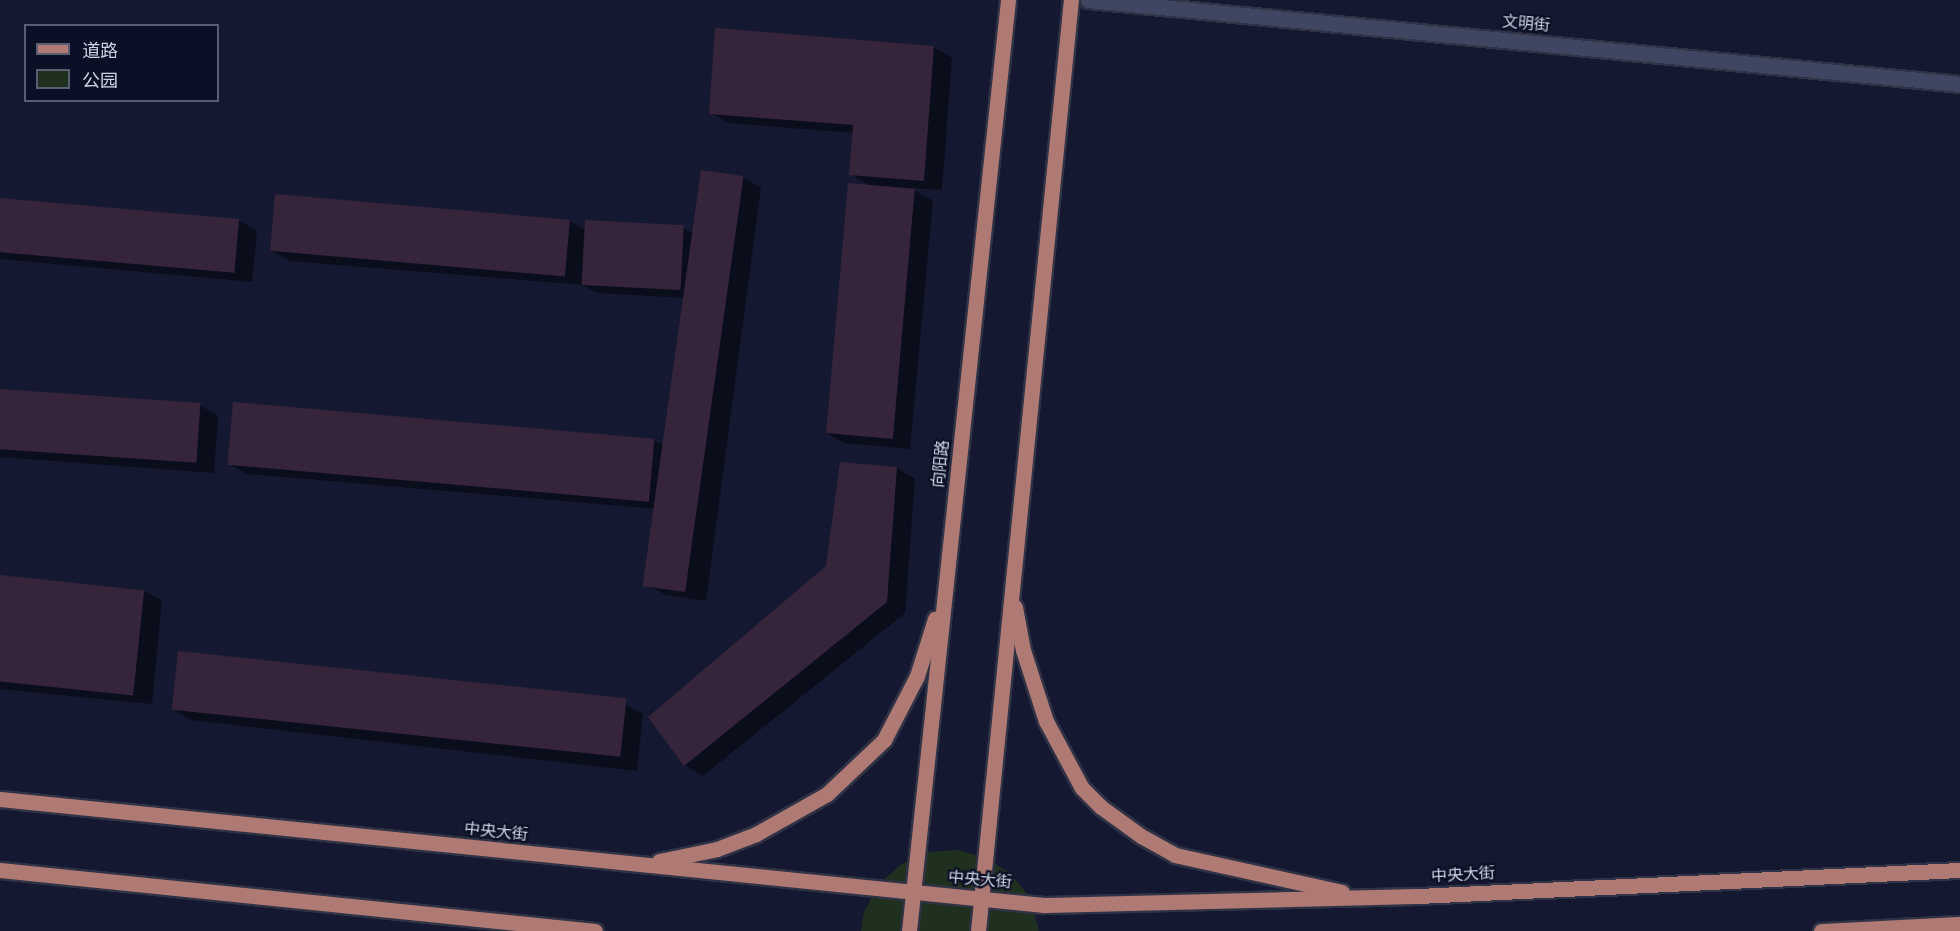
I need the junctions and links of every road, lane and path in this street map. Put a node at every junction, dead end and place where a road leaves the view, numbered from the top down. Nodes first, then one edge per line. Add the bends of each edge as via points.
1 (1008, 0) edge
2 (1071, 0) edge
3 (1088, 0) edge
4 (1960, 84) edge
5 (947, 576) junction
6 (1012, 588) junction
7 (0, 800) edge
8 (638, 865) junction
9 (0, 870) edge
10 (1960, 870) edge
11 (914, 892) junction
12 (1365, 897) junction
13 (981, 898) junction
14 (1960, 924) edge
15 (595, 931) edge
16 (909, 931) edge
17 (978, 931) edge
18 (1821, 931) edge

1 - 5 main road, 向阳路
2 - 6 main road
3 - 4 street, 文明街
5 - 8 main road via 927,647 903,709 884,740 827,794 756,834 717,849
5 - 11 main road, 向阳路
6 - 12 main road via 1023,650 1046,721 1082,788 1101,807 1175,855
6 - 13 main road
7 - 8 main road, 中央大街
8 - 11 main road, 中央大街
9 - 15 main road
10 - 12 main road, 中央大街
11 - 13 main road, 中央大街
11 - 16 main road, 向阳路
12 - 13 main road, 中央大街 via 1044,904
13 - 17 main road
14 - 18 main road

